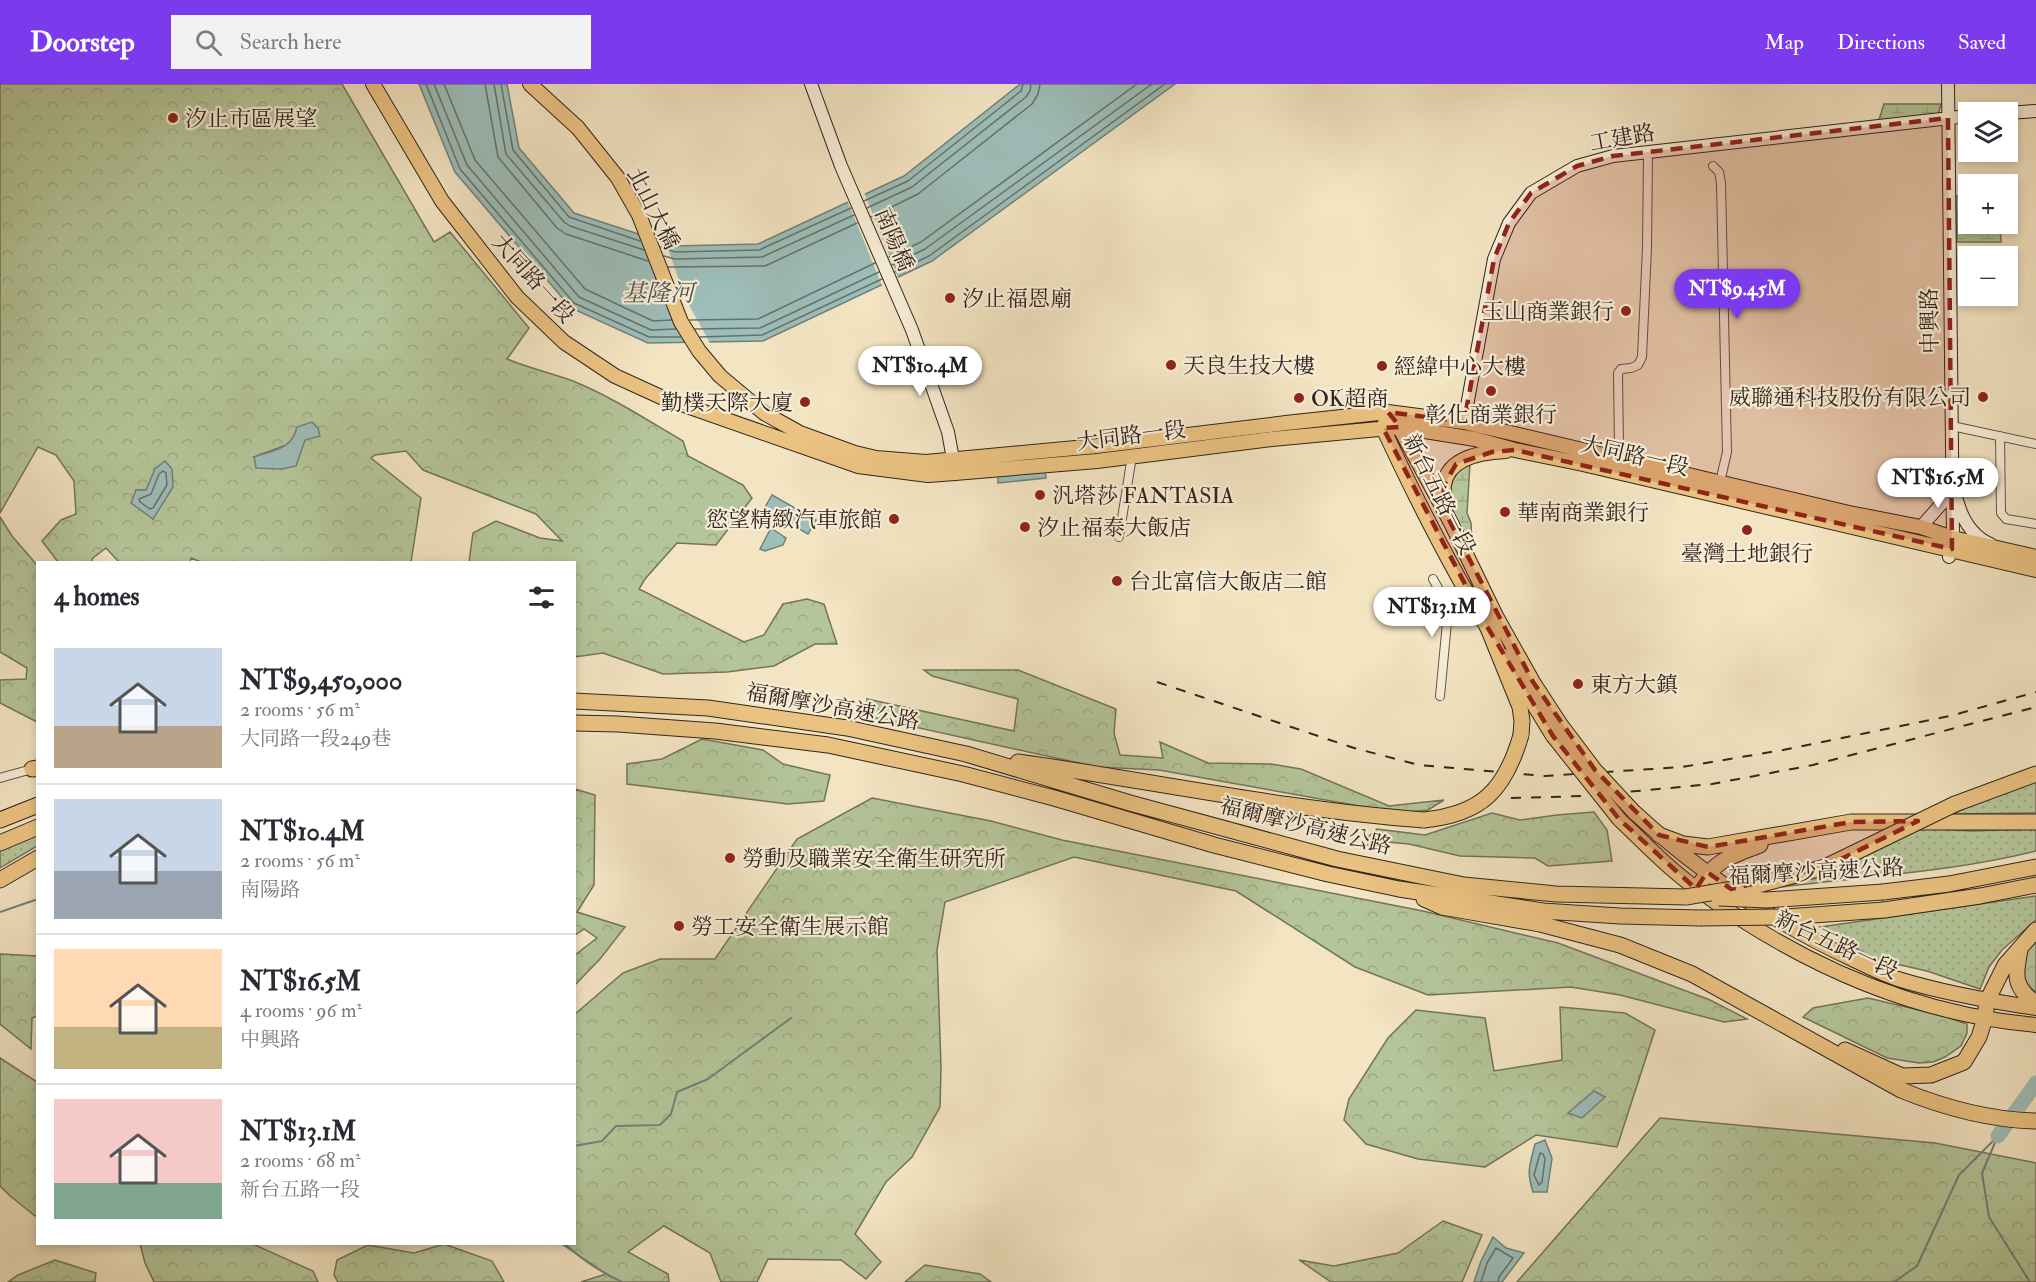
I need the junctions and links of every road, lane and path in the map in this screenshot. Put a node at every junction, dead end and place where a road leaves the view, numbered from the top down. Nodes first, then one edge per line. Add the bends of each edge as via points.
1 (373, 84) edge
2 (530, 84) edge
3 (811, 84) edge
4 (1948, 84) edge
5 (2036, 111) edge
6 (2018, 112) edge
7 (1958, 117) edge
8 (1948, 118) junction
9 (1648, 155) dead end
10 (1713, 166) dead end
11 (1388, 412) junction
12 (1464, 422) junction
13 (1952, 426) junction
14 (1400, 427) junction
15 (1383, 428) junction
16 (800, 433) joint
17 (2000, 436) junction
18 (2036, 444) edge
19 (1619, 449) dead end
20 (1515, 450) junction
21 (1132, 456) junction
22 (953, 459) junction
23 (1602, 462) junction
24 (955, 473) junction
25 (1952, 479) junction
26 (1720, 482) junction
27 (1444, 510) junction
28 (1848, 520) junction
29 (2036, 524) edge
30 (1921, 527) junction
31 (1119, 537) dead end
32 (1952, 548) junction
33 (2000, 549) junction
34 (2036, 557) edge
35 (2036, 570) edge
36 (1433, 579) dead end
37 (1488, 628) junction
38 (1440, 696) dead end
39 (576, 701) edge
40 (576, 723) edge
41 (1557, 731) junction
42 (966, 754) junction
43 (35, 769) edge
44 (2036, 774) edge
45 (0, 778) edge
46 (36, 805) edge
47 (0, 820) edge
48 (2036, 822) edge
49 (36, 828) edge
50 (1794, 834) junction
51 (1659, 835) junction
52 (0, 843) edge
53 (36, 859) edge
54 (2036, 867) edge
55 (1707, 872) junction
56 (0, 880) edge
57 (2036, 885) edge
58 (1399, 889) junction
59 (1691, 893) junction
60 (2036, 930) edge
61 (2020, 947) junction
62 (1724, 991) junction
63 (1987, 1001) junction
64 (2036, 1003) edge
65 (2036, 1008) edge
66 (1985, 1018) junction
67 (2034, 1025) edge
68 (2036, 1121) edge

1 - 24 main road, 大同路一段 via 457,222 517,297 584,357 661,397 858,466 928,475
2 - 16 main road, 北山大橋 via 578,128 623,187 653,245 681,322 699,351 742,396
3 - 22 street, 南陽橋 via 841,166 912,330 948,432
4 - 8 street, 中興路
5 - 6 street
7 - 8 street, 工建路
8 - 12 street, 工建路 via 1613,156 1577,166 1547,183 1531,194 1509,223 1494,259
8 - 13 street, 中興路
9 - 19 street via 1642,357 1638,365 1618,373
10 - 26 street via 1721,183 1726,393 1727,452
11 - 12 main road, 大同路一段
11 - 14 main road, 新台五路一段
11 - 15 main road, 新台五路一段
11 - 22 main road, 大同路一段
12 - 23 main road, 大同路一段
13 - 17 street
13 - 25 street, 中興路
14 - 15 main road, 大同路一段
14 - 20 main road, 大同路一段
14 - 27 main road, 新台五路一段
15 - 21 main road, 大同路一段
15 - 37 main road, 新台五路一段
16 - 22 main road, 大同路一段 via 876,458 926,462
17 - 18 street
17 - 29 street via 2001,513 2006,519
20 - 23 main road, 大同路一段
20 - 27 main road via 1492,452 1456,464 1449,470 1444,485
21 - 24 main road, 大同路一段
21 - 31 street
22 - 24 street
23 - 26 main road, 大同路一段
23 - 28 main road, 大同路一段
25 - 30 street via 1943,502
25 - 32 street, 中興路
25 - 33 street via 1960,512 1969,528 1982,541
26 - 28 main road, 大同路一段
27 - 41 main road, 新台五路一段
28 - 30 main road, 大同路一段
28 - 32 main road, 大同路一段
30 - 32 main road, 大同路一段
32 - 33 main road, 大同路一段
32 - 35 main road, 大同路一段
33 - 34 main road, 大同路一段
36 - 38 street via 1448,612
37 - 41 main road, 新台五路一段
37 - 42 highway, bridge via 1520,707 1521,735 1514,759 1487,797 1448,818 1384,818
39 - 42 highway, 福爾摩沙高速公路 via 708,708 848,728
40 - 58 highway, 福爾摩沙高速公路 via 715,731 828,745 974,777 1214,845
41 - 51 main road, 新台五路一段, bridge
41 - 59 main road, 新台五路一段, bridge via 1619,819
42 - 59 highway, 福爾摩沙高速公路 via 1326,856 1464,885 1556,894
43 - 45 street
44 - 59 highway, bridge via 1955,804 1825,867 1762,884
46 - 47 highway
48 - 50 highway via 1851,822
49 - 52 highway
50 - 51 highway via 1708,847 1683,844
50 - 55 highway via 1722,860
51 - 55 main road, 新台五路一段
53 - 56 highway
54 - 59 highway, 福爾摩沙高速公路, bridge via 1883,892 1767,900
55 - 59 highway
55 - 63 main road, 新台五路一段 via 1821,944 1898,979
57 - 58 highway, 福爾摩沙高速公路, bridge via 1884,910 1700,918 1543,911
58 - 62 highway via 1442,907 1539,924 1620,945
59 - 66 main road, 新台五路一段 via 1812,961 1890,993
60 - 61 highway
61 - 63 highway via 2005,965
61 - 64 highway via 2017,982
62 - 66 highway via 1902,1076 1931,1075 1964,1062
62 - 68 highway via 1901,1090 1983,1116
63 - 65 main road, 新台五路一段
63 - 66 highway
66 - 67 main road, 新台五路一段

